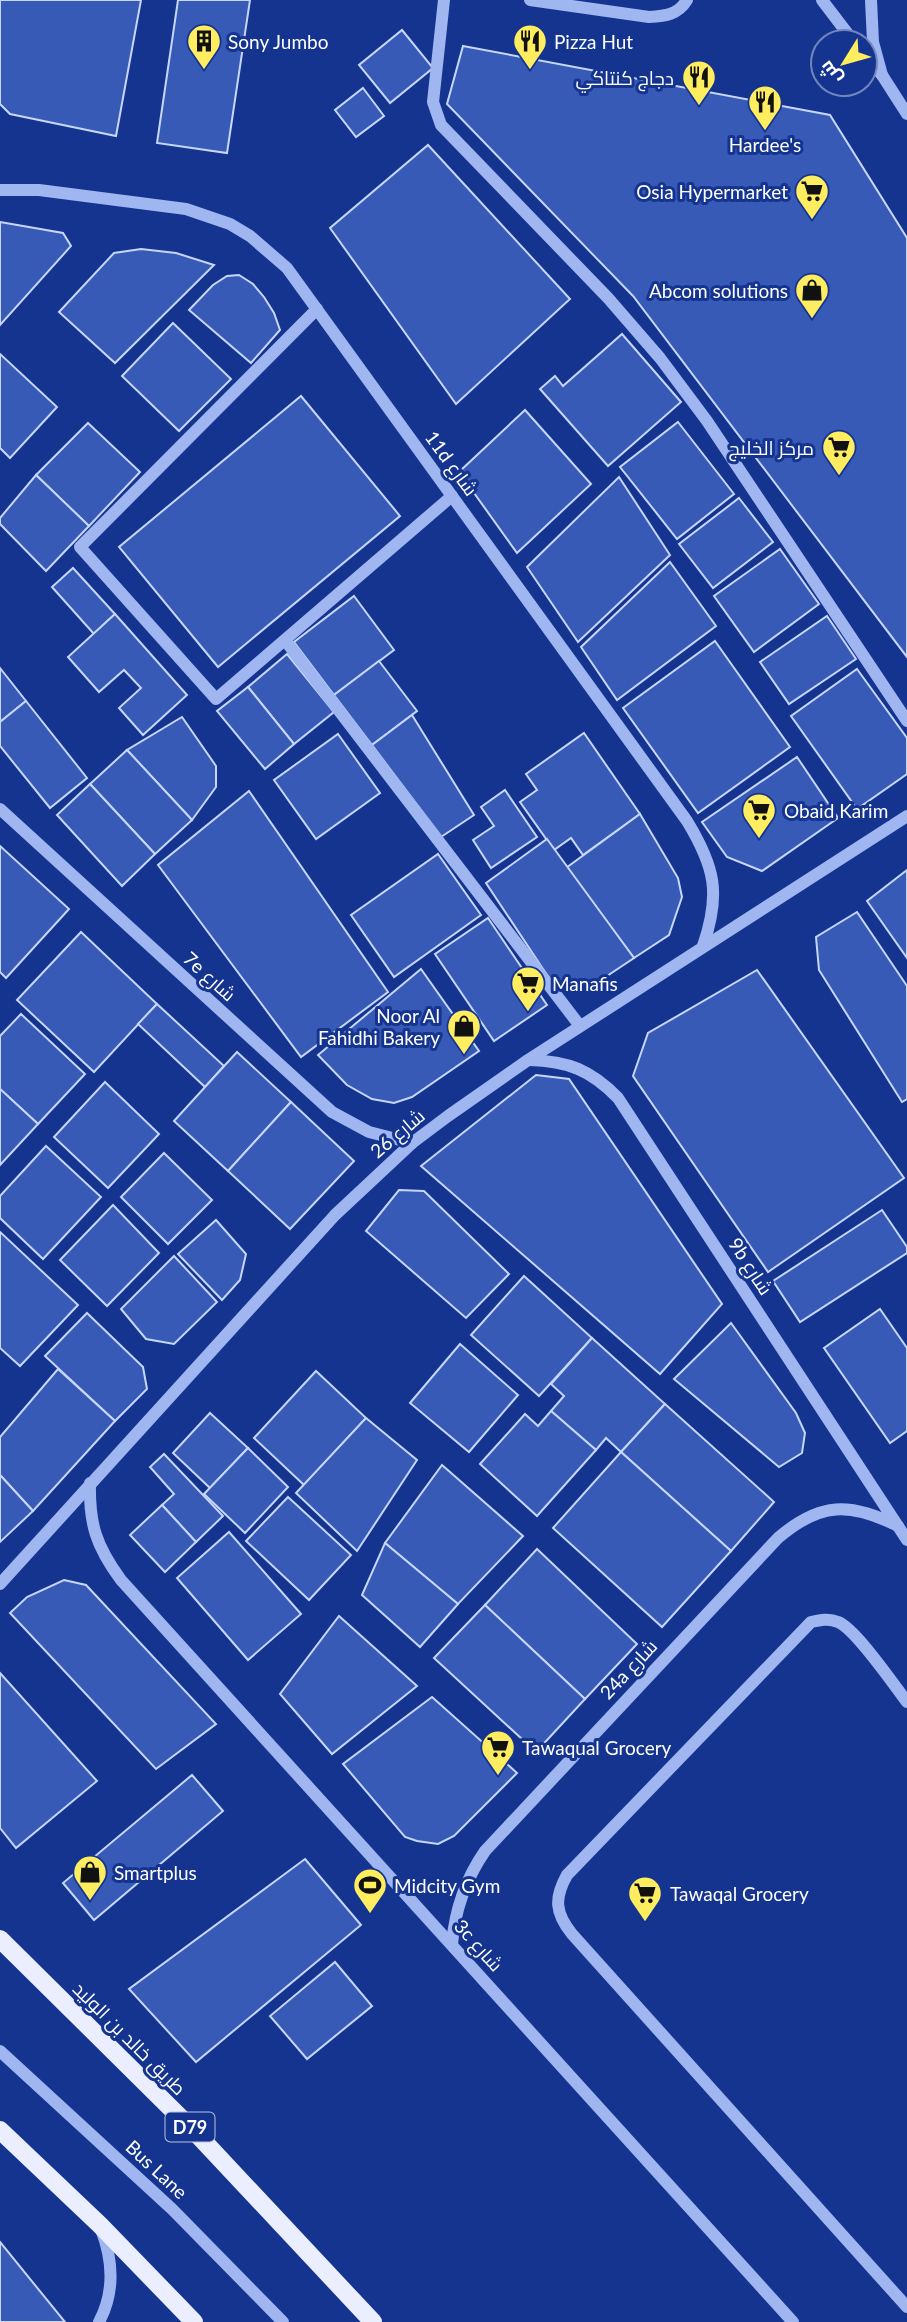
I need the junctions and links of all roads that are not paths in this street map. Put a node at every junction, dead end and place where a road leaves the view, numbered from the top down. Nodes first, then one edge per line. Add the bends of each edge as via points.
1 (444, 0) edge
2 (530, 0) edge
3 (687, 0) edge
4 (822, 0) edge
5 (871, 0) edge
6 (843, 28) edge
7 (879, 72) edge
8 (882, 75) junction
9 (903, 98) edge
10 (907, 114) edge
11 (0, 190) edge
12 (317, 309) junction
13 (452, 496) junction
14 (285, 640) junction
15 (907, 721) edge
16 (0, 809) edge
17 (907, 816) edge
18 (703, 946) junction
19 (580, 1026) junction
20 (528, 1060) junction
21 (412, 1143) junction
22 (90, 1483) junction
23 (898, 1526) junction
24 (907, 1540) edge
25 (0, 1584) edge
26 (907, 1702) edge
27 (0, 1939) edge
28 (452, 1944) junction
29 (0, 2051) edge
30 (0, 2130) edge
31 (100, 2225) junction
32 (907, 2307) edge
33 (99, 2322) edge
34 (194, 2322) edge
35 (283, 2322) edge
36 (373, 2322) edge
37 (793, 2322) edge

1 - 15 street via 433,102 441,125 660,358
2 - 3 street via 649,17 668,16
4 - 6 street
5 - 8 street via 873,42
7 - 8 street
8 - 9 street
9 - 10 street
11 - 12 street, 11d شارع via 39,190 208,215 269,251
12 - 13 street, 11d شارع
12 - 14 street via 80,547 216,699
13 - 14 street
13 - 18 street, 11d شارع via 701,844 711,869 714,895 712,921
14 - 19 street
16 - 21 street, 7e شارع via 315,1098 369,1132
17 - 18 street, شارع 26
18 - 19 street, شارع 26
19 - 20 street, شارع 26
20 - 21 street, شارع 26
20 - 23 street, 9b شارع via 584,1070 618,1098
21 - 22 street, شارع 26 via 335,1215
22 - 25 street, شارع 26
22 - 28 street, 3c شارع via 94,1535 121,1580
23 - 24 street, 9b شارع
23 - 28 street, 24a شارع via 849,1508 809,1516 778,1538 485,1851 461,1895
26 - 32 street via 841,1622 811,1622 567,1875 557,1905 561,1921 572,1934
27 - 36 main road, طريق خالد بن الوليد / D79 via 196,2133
28 - 37 street, 3c شارع
29 - 35 street, Bus Lane via 172,2208
30 - 31 main road
31 - 33 street via 111,2268 110,2290
31 - 34 main road

